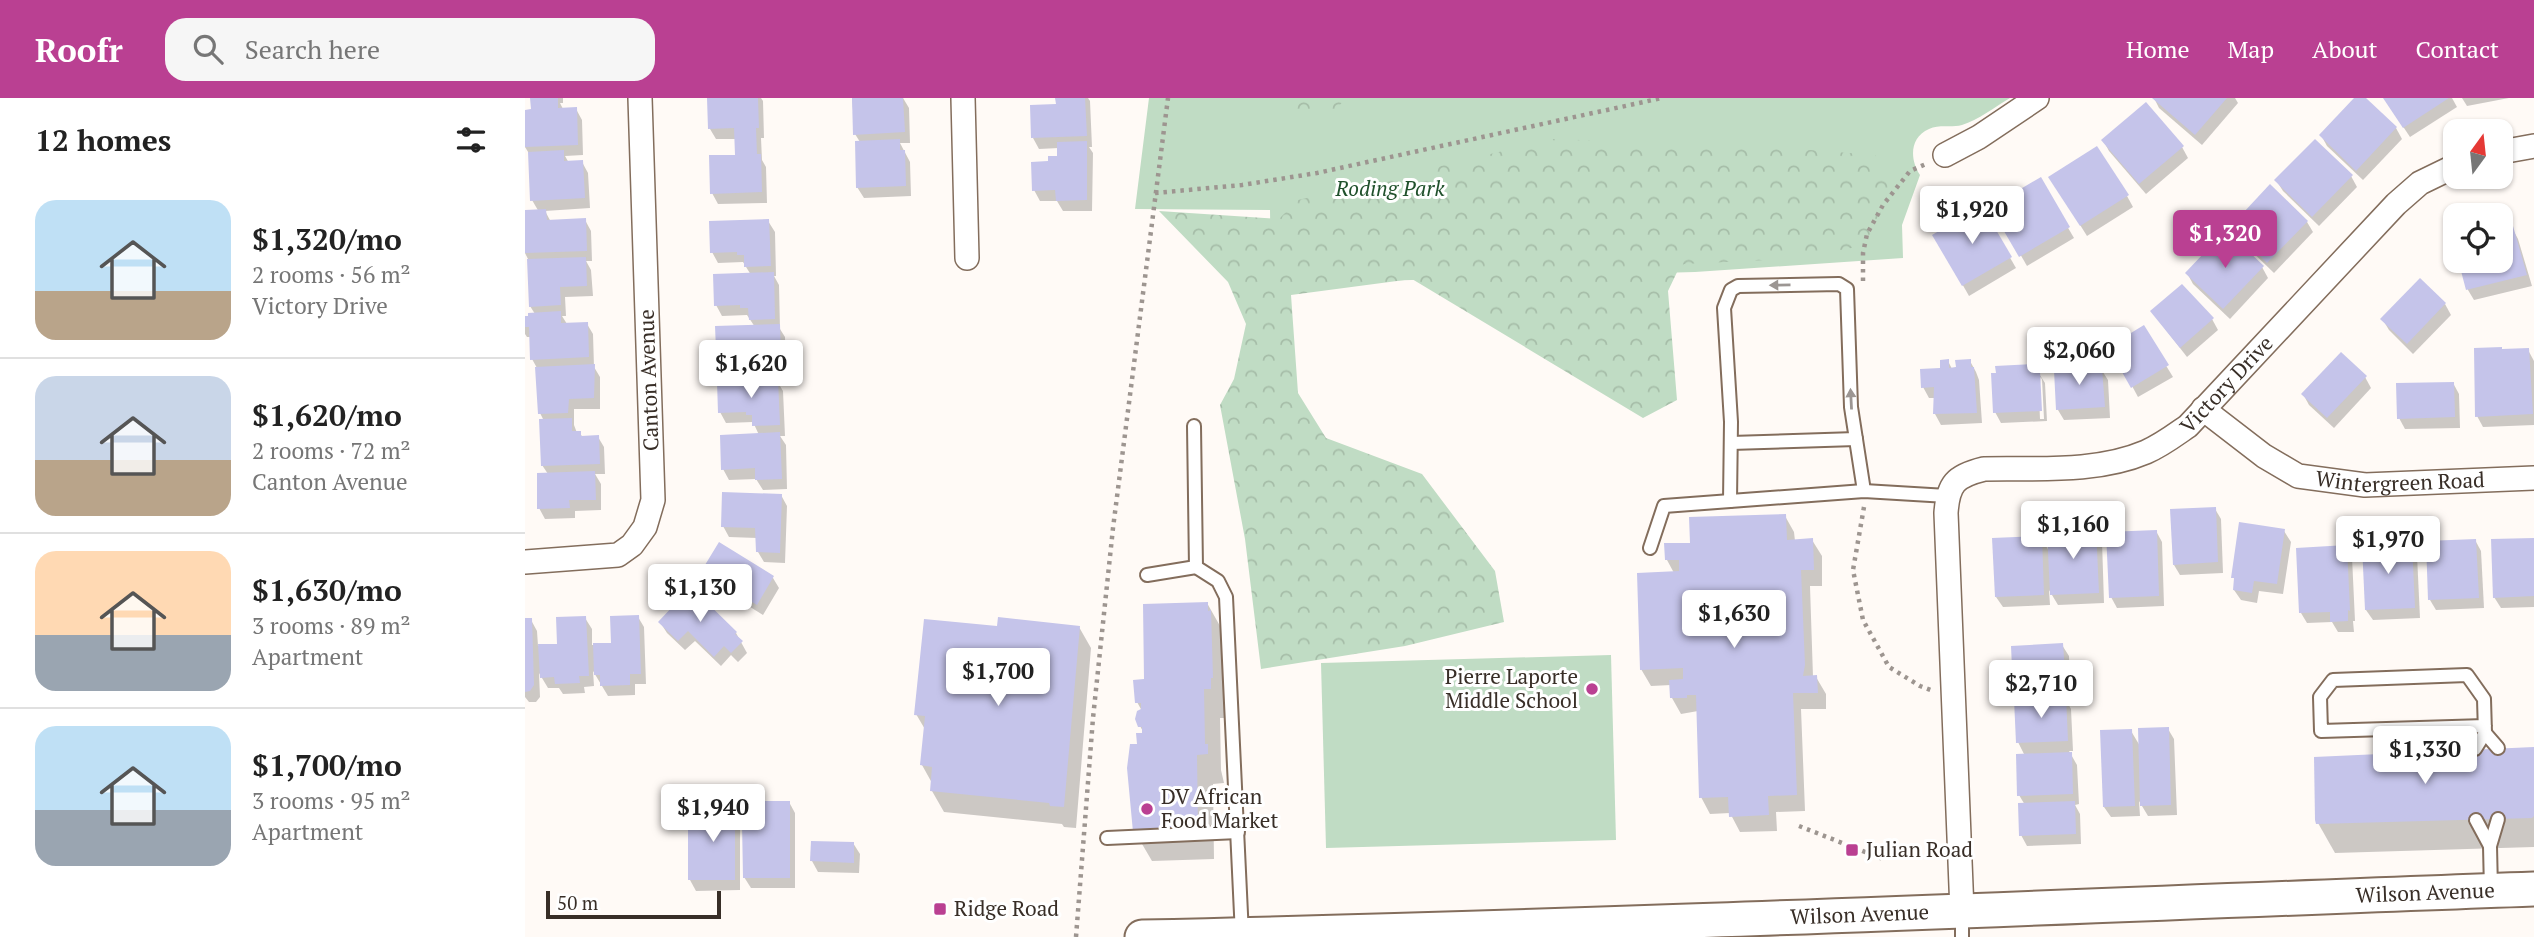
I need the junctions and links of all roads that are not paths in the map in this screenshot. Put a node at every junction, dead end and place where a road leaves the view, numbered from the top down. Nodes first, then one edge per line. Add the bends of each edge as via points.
1 (641, 98) edge
2 (963, 98) edge
3 (2036, 98) edge
4 (2534, 146) edge
5 (2513, 150) edge
6 (1945, 155) road end
7 (2443, 172) edge
8 (967, 258) dead end
9 (2203, 409) junction
10 (1194, 426) dead end
11 (1856, 439) junction
12 (1731, 443) junction
13 (2534, 478) edge
14 (1864, 491) junction
15 (1947, 496) junction
16 (1730, 501) junction
17 (1650, 548) dead end
18 (525, 562) edge
19 (1196, 568) junction
20 (1147, 575) dead end
21 (2485, 729) junction
22 (2498, 748) dead end
23 (2475, 749) dead end
24 (2498, 819) dead end
25 (2476, 820) dead end
26 (1238, 832) junction
27 (1107, 838) dead end
28 (2490, 846) junction
29 (2534, 889) edge
30 (2491, 891) junction
31 (1962, 924) edge
32 (1242, 935) junction
33 (1142, 937) edge

1 - 18 street, Canton Avenue via 653,500 645,527 618,555
2 - 8 street
3 - 6 street
4 - 5 street
7 - 9 street, Victory Drive via 2420,183 2396,204
9 - 13 street, Wintergreen Road via 2298,476 2365,485
9 - 15 street, Victory Drive via 2167,442 2128,458 2065,467 1984,469 1955,480
10 - 19 lane
11 - 12 lane
11 -> 12 lane via 1847,289 1839,284 1738,286 1731,290 1724,308
11 - 14 lane
12 - 16 lane
14 - 15 lane
14 - 16 lane
15 - 31 street
16 - 17 lane via 1664,506
19 - 20 lane
19 - 26 lane via 1218,581 1226,597
21 - 21 lane via 2484,699 2467,675 2333,680 2320,697 2321,731
21 - 22 lane
21 - 23 lane
24 - 28 lane
25 - 28 lane
26 - 27 lane
26 - 32 lane
28 - 30 lane
29 - 30 main road, Wilson Avenue
30 - 31 main road, Wilson Avenue
31 - 32 main road, Wilson Avenue
32 - 33 main road, Wilson Avenue

